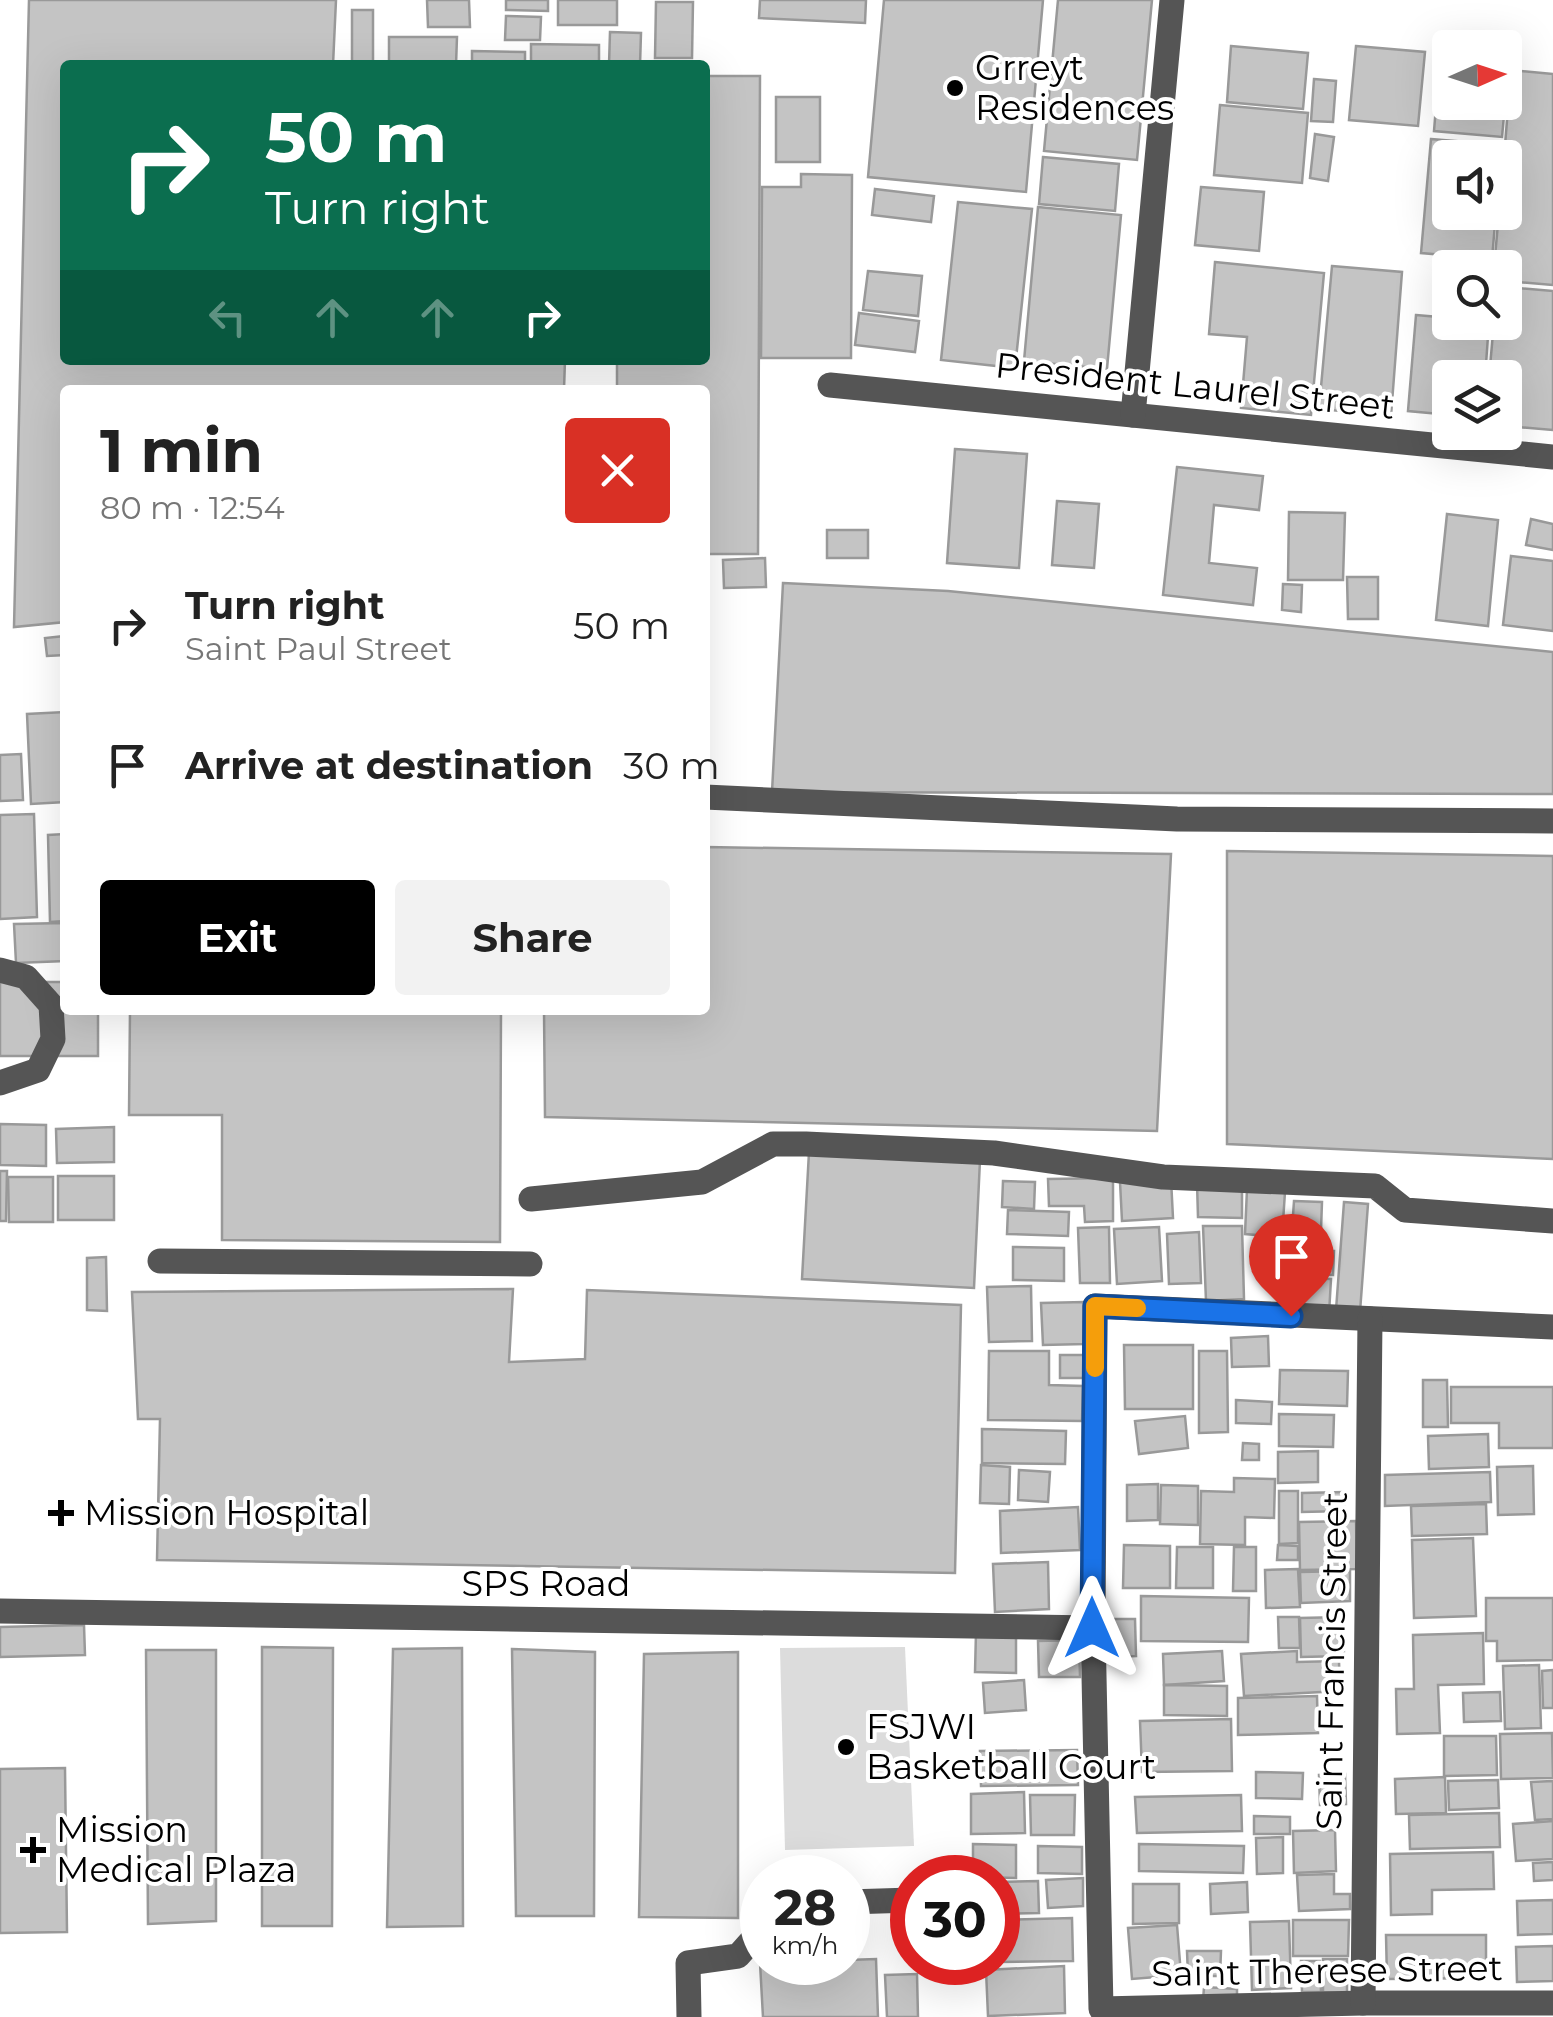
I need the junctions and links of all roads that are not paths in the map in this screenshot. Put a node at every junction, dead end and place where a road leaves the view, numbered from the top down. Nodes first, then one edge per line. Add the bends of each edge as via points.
1 (1172, 0) edge
2 (830, 385) dead end
3 (1133, 415) junction
4 (1553, 457) edge
5 (710, 797) edge
6 (1553, 822) edge
7 (0, 970) edge
8 (0, 1082) edge
9 (530, 1199) dead end
10 (1553, 1221) edge
11 (160, 1261) dead end
12 (530, 1264) dead end
13 (1370, 1320) junction
14 (1553, 1326) edge
15 (0, 1611) edge
16 (1092, 1628) junction
17 (740, 1954) edge
18 (1363, 2002) junction
19 (1553, 2003) edge
20 (689, 2017) edge

1 - 3 street
2 - 3 street, President Laurel Street
3 - 4 street, President Laurel Street
5 - 6 street via 1177,819
7 - 8 street via 26,977 50,1006 53,1039 38,1070
9 - 10 street via 702,1182 773,1144 806,1144 994,1153 1163,1176 1376,1186 1405,1210
11 - 12 street
13 - 14 street
13 - 16 street via 1095,1306
13 - 18 street, Saint Francis Street
15 - 16 street, SPS Road
16 - 18 street, Saint Therese Street via 1102,2009
17 - 20 street via 688,1963
18 - 19 street, Saint Therese Street

